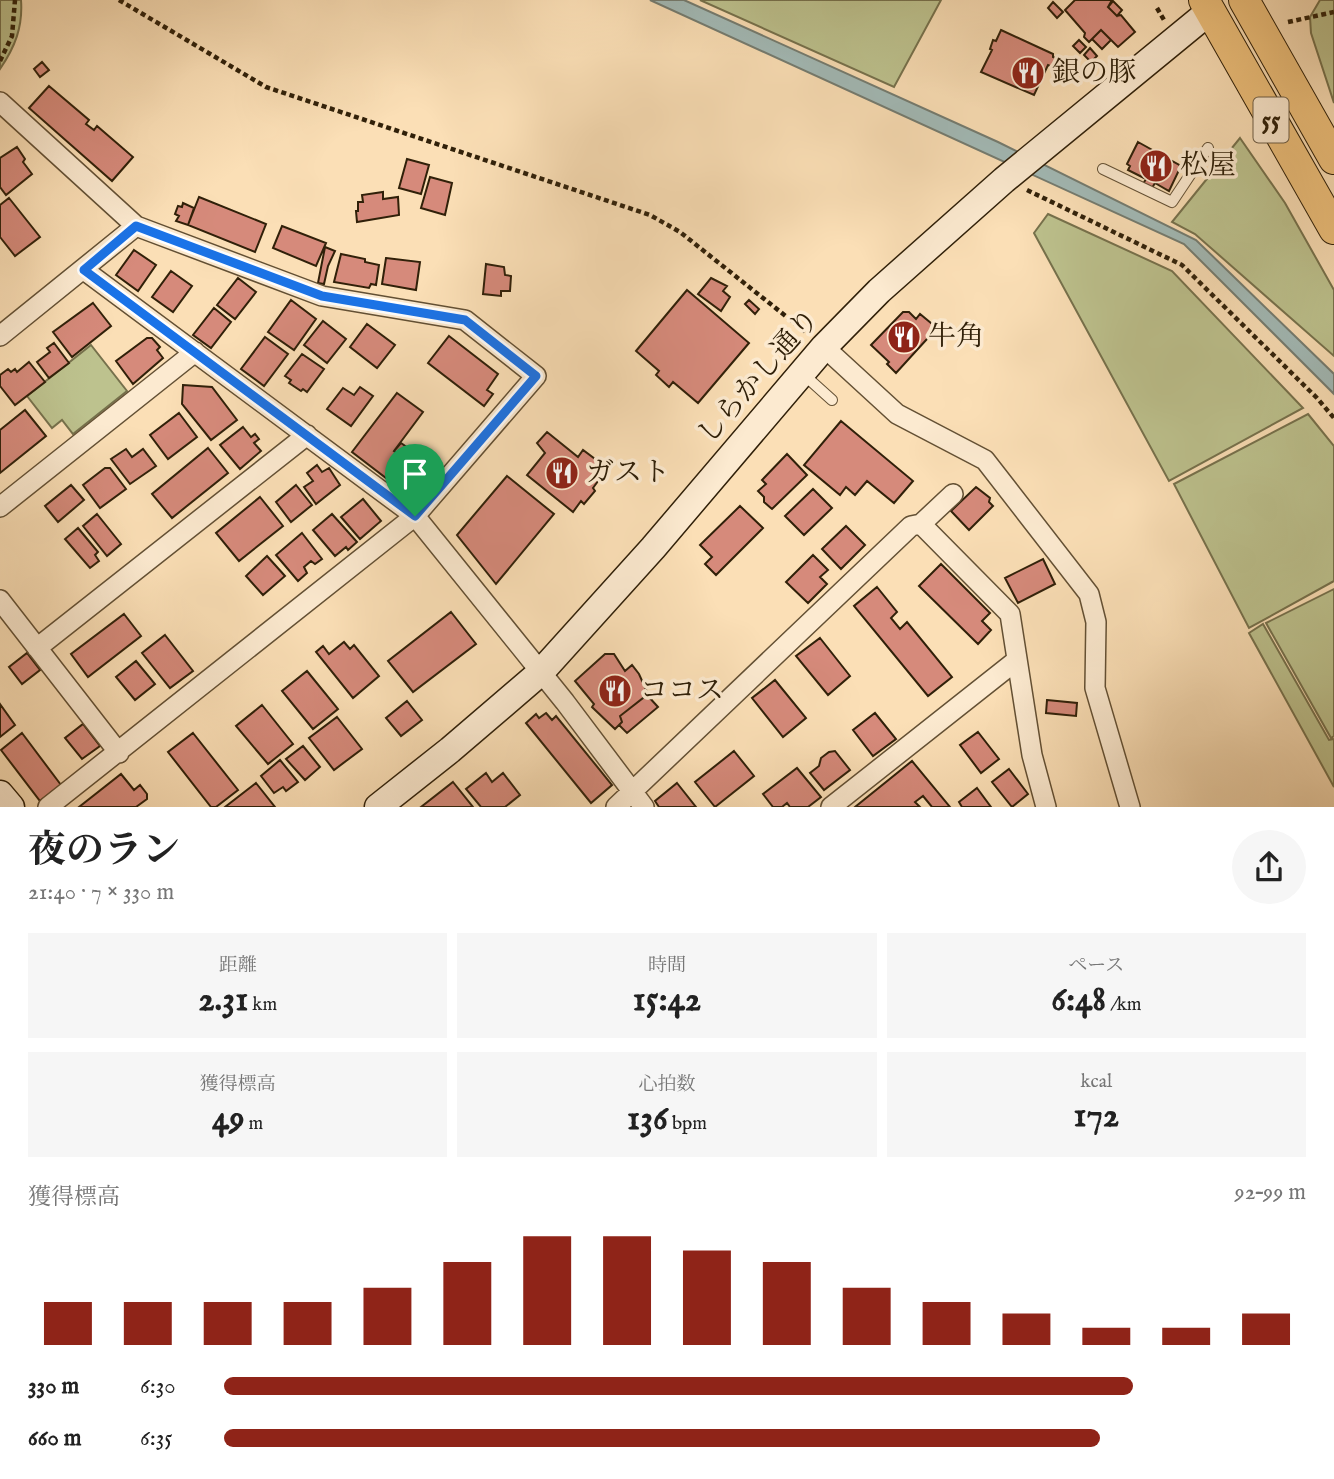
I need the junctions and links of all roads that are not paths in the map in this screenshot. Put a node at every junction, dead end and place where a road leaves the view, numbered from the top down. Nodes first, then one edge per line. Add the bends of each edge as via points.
1 (1244, 0) edge
2 (1216, 3) edge
3 (0, 102) edge
4 (1208, 148) dead end
5 (1334, 159) edge
6 (1103, 169) dead end
7 (136, 226) junction
8 (1334, 229) edge
9 (84, 270) junction
10 (0, 336) edge
11 (824, 347) junction
12 (195, 352) junction
13 (802, 373) junction
14 (832, 400) dead end
15 (307, 435) junction
16 (953, 494) dead end
17 (0, 508) edge
18 (415, 516) junction
19 (921, 524) junction
20 (0, 600) edge
21 (37, 648) junction
22 (1017, 660) junction
23 (541, 672) junction
24 (119, 753) junction
25 (0, 794) edge
26 (638, 800) edge
27 (10, 807) edge
28 (48, 807) edge
29 (378, 807) edge
30 (616, 807) edge
31 (831, 807) edge
32 (1046, 807) edge
33 (1130, 807) edge

1 - 5 main road, 55
2 - 8 main road, 55
2 - 11 street, しらかし通り via 1004,180 878,291
3 - 7 street
4 - 6 lane via 1172,202
7 - 9 street
7 - 18 street via 322,296 465,320 536,376
9 - 10 street
9 - 12 street
11 - 13 street, しらかし通り
11 - 33 street via 897,414 985,460 1089,594 1096,622 1095,688
12 - 15 street
12 - 17 street
13 - 14 lane
13 - 23 street, しらかし通り
15 - 18 street
15 - 21 street
16 - 19 street
18 - 23 street
18 - 24 street
19 - 22 street via 1010,614
19 - 26 street via 911,526
20 - 21 street
21 - 24 street
22 - 31 street
22 - 32 street via 1032,755
23 - 26 street
23 - 29 street, しらかし通り
24 - 28 street
25 - 27 street
26 - 30 street

